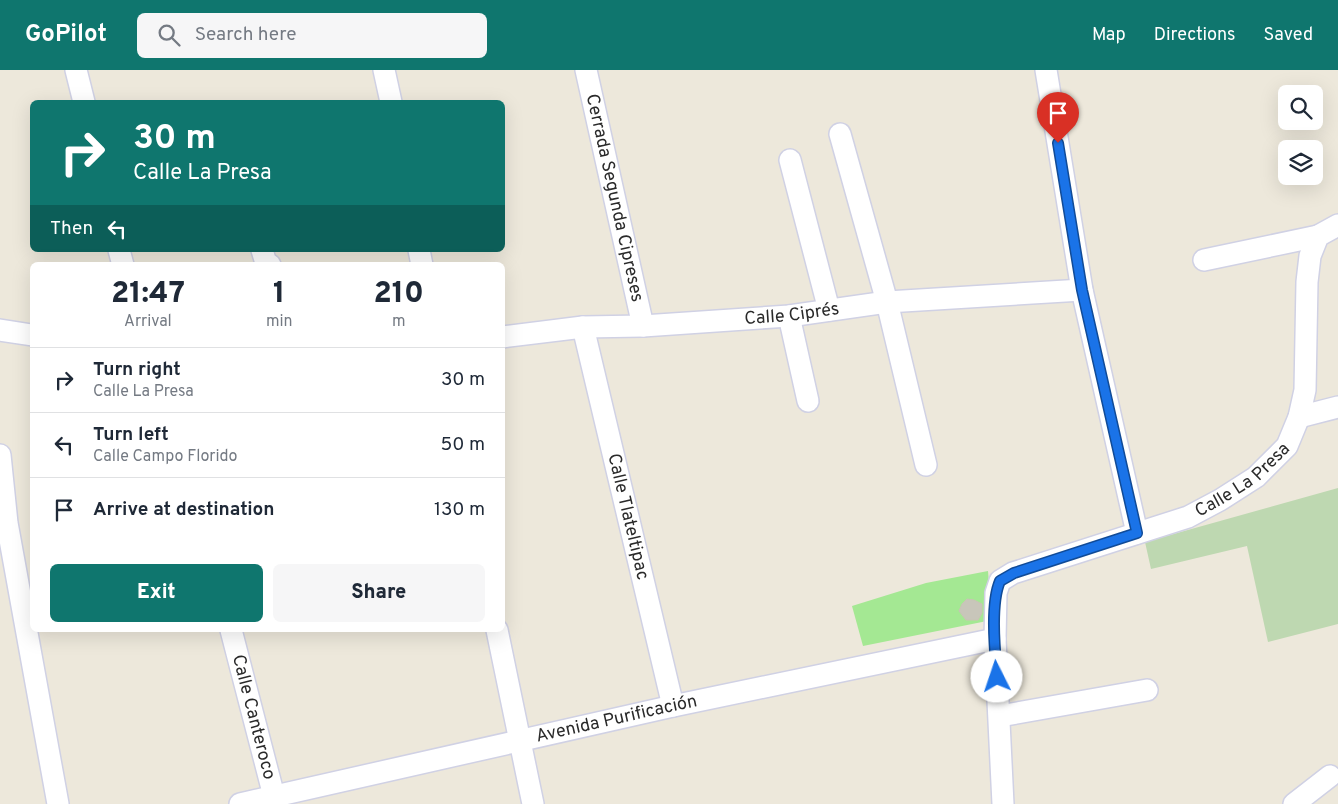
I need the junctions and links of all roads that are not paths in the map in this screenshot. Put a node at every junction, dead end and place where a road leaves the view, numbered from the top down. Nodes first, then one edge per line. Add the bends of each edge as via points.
1 (77, 70) edge
2 (384, 70) edge
3 (586, 70) edge
4 (1046, 70) edge
5 (84, 100) edge
6 (391, 100) edge
7 (840, 134) dead end
8 (790, 160) dead end
9 (1338, 225) edge
10 (1318, 236) junction
11 (1204, 260) dead end
12 (1082, 290) junction
13 (887, 302) junction
14 (829, 310) junction
15 (788, 316) junction
16 (643, 326) junction
17 (583, 327) junction
18 (0, 330) edge
19 (30, 335) edge
20 (505, 337) edge
21 (808, 400) dead end
22 (1338, 407) edge
23 (1299, 417) junction
24 (0, 455) edge
25 (926, 465) dead end
26 (3, 524) edge
27 (1137, 533) junction
28 (232, 632) edge
29 (496, 632) edge
30 (995, 639) junction
31 (1147, 690) dead end
32 (673, 706) junction
33 (1000, 716) junction
34 (519, 741) junction
35 (1330, 776) dead end
36 (275, 800) edge
37 (58, 804) edge
38 (240, 804) edge
39 (533, 804) edge
40 (1003, 804) edge
41 (1294, 804) edge

1 - 5 street
2 - 6 street
3 - 16 street, Cerrada Segunda Cipreses
4 - 12 street
7 - 13 street
8 - 14 street
9 - 10 street
10 - 11 street
10 - 23 street, Calle La Presa via 1310,256 1307,282 1305,390
12 - 13 street, Calle Ciprés
12 - 27 street
13 - 14 street, Calle Ciprés
13 - 25 street
14 - 15 street, Calle Ciprés
15 - 16 street, Calle Ciprés
15 - 21 street
16 - 17 street, Calle Ciprés
17 - 20 street, Calle Ciprés
17 - 32 street, Calle Tlateltipac
18 - 19 street
22 - 23 street
23 - 27 street, Calle La Presa via 1287,446 1256,477 1188,517
24 - 26 street
26 - 37 street
27 - 30 street, Calle La Presa via 1014,573 1000,581 996,593
28 - 36 street, Calle Canteroco
29 - 34 street
30 - 32 street, Avenida Purificación
30 - 33 street
31 - 33 street
32 - 34 street, Avenida Purificación
33 - 40 street
34 - 36 street, Avenida Purificación
34 - 39 street
35 - 41 street
36 - 38 street, Avenida Purificación

